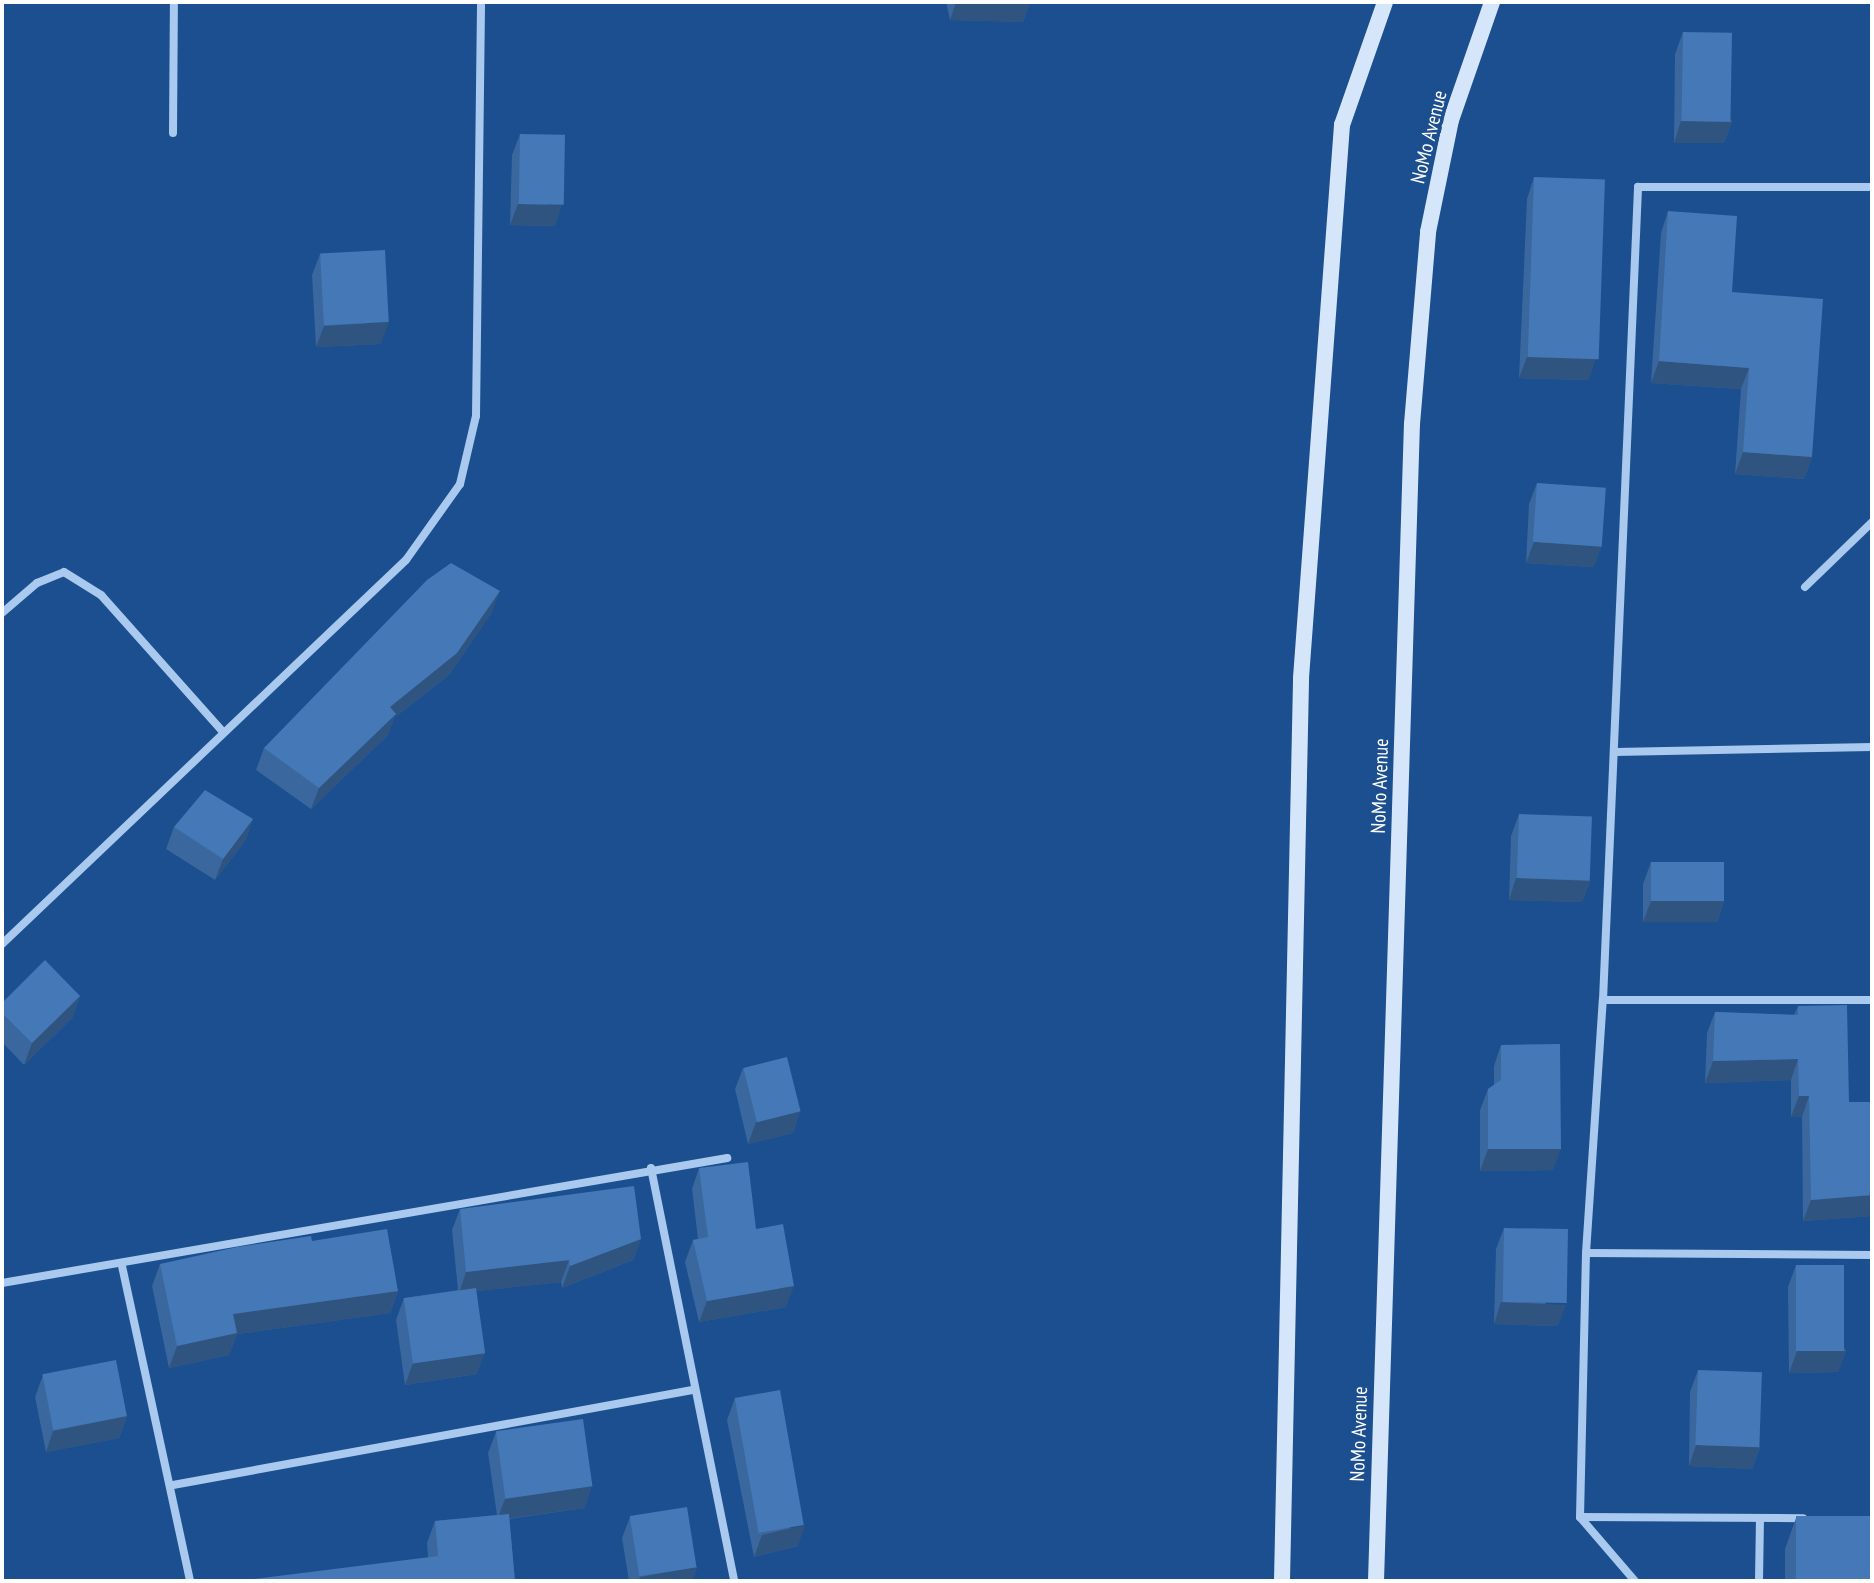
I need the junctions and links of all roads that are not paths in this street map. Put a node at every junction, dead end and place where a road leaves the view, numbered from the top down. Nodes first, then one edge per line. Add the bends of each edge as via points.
1 (174, 2) edge
2 (481, 2) edge
3 (1385, 2) edge
4 (1492, 2) edge
5 (173, 133) dead end
6 (1872, 187) edge
7 (1872, 522) edge
8 (1805, 587) dead end
9 (2, 613) edge
10 (223, 732) junction
11 (1872, 747) edge
12 (1615, 752) junction
13 (2, 944) edge
14 (1603, 1000) junction
15 (1872, 1000) edge
16 (727, 1158) dead end
17 (651, 1168) junction
18 (1586, 1253) junction
19 (1872, 1255) edge
20 (122, 1266) junction
21 (2, 1283) edge
22 (692, 1390) junction
23 (173, 1485) junction
24 (1580, 1517) junction
25 (1816, 1518) edge
26 (1760, 1519) junction
27 (190, 1581) edge
28 (734, 1581) edge
29 (1282, 1581) edge
30 (1376, 1581) edge
31 (1635, 1581) edge
32 (1759, 1581) edge

1 - 5 street
2 - 10 street via 476,416 460,484 406,560
3 - 29 main road via 1342,125 1301,678
4 - 30 main road, NoMo Avenue via 1451,120 1428,232 1412,424
6 - 12 street via 1638,187
7 - 8 street
9 - 10 street via 37,583 64,572 101,595
10 - 13 street
11 - 12 street
12 - 14 street
14 - 15 street
14 - 18 street
16 - 17 street
17 - 20 street
17 - 22 street
18 - 19 street
18 - 24 street
20 - 21 street
20 - 23 street
22 - 23 street
22 - 28 street
23 - 27 street
24 - 26 street
24 - 31 street
25 - 26 street
26 - 32 street

